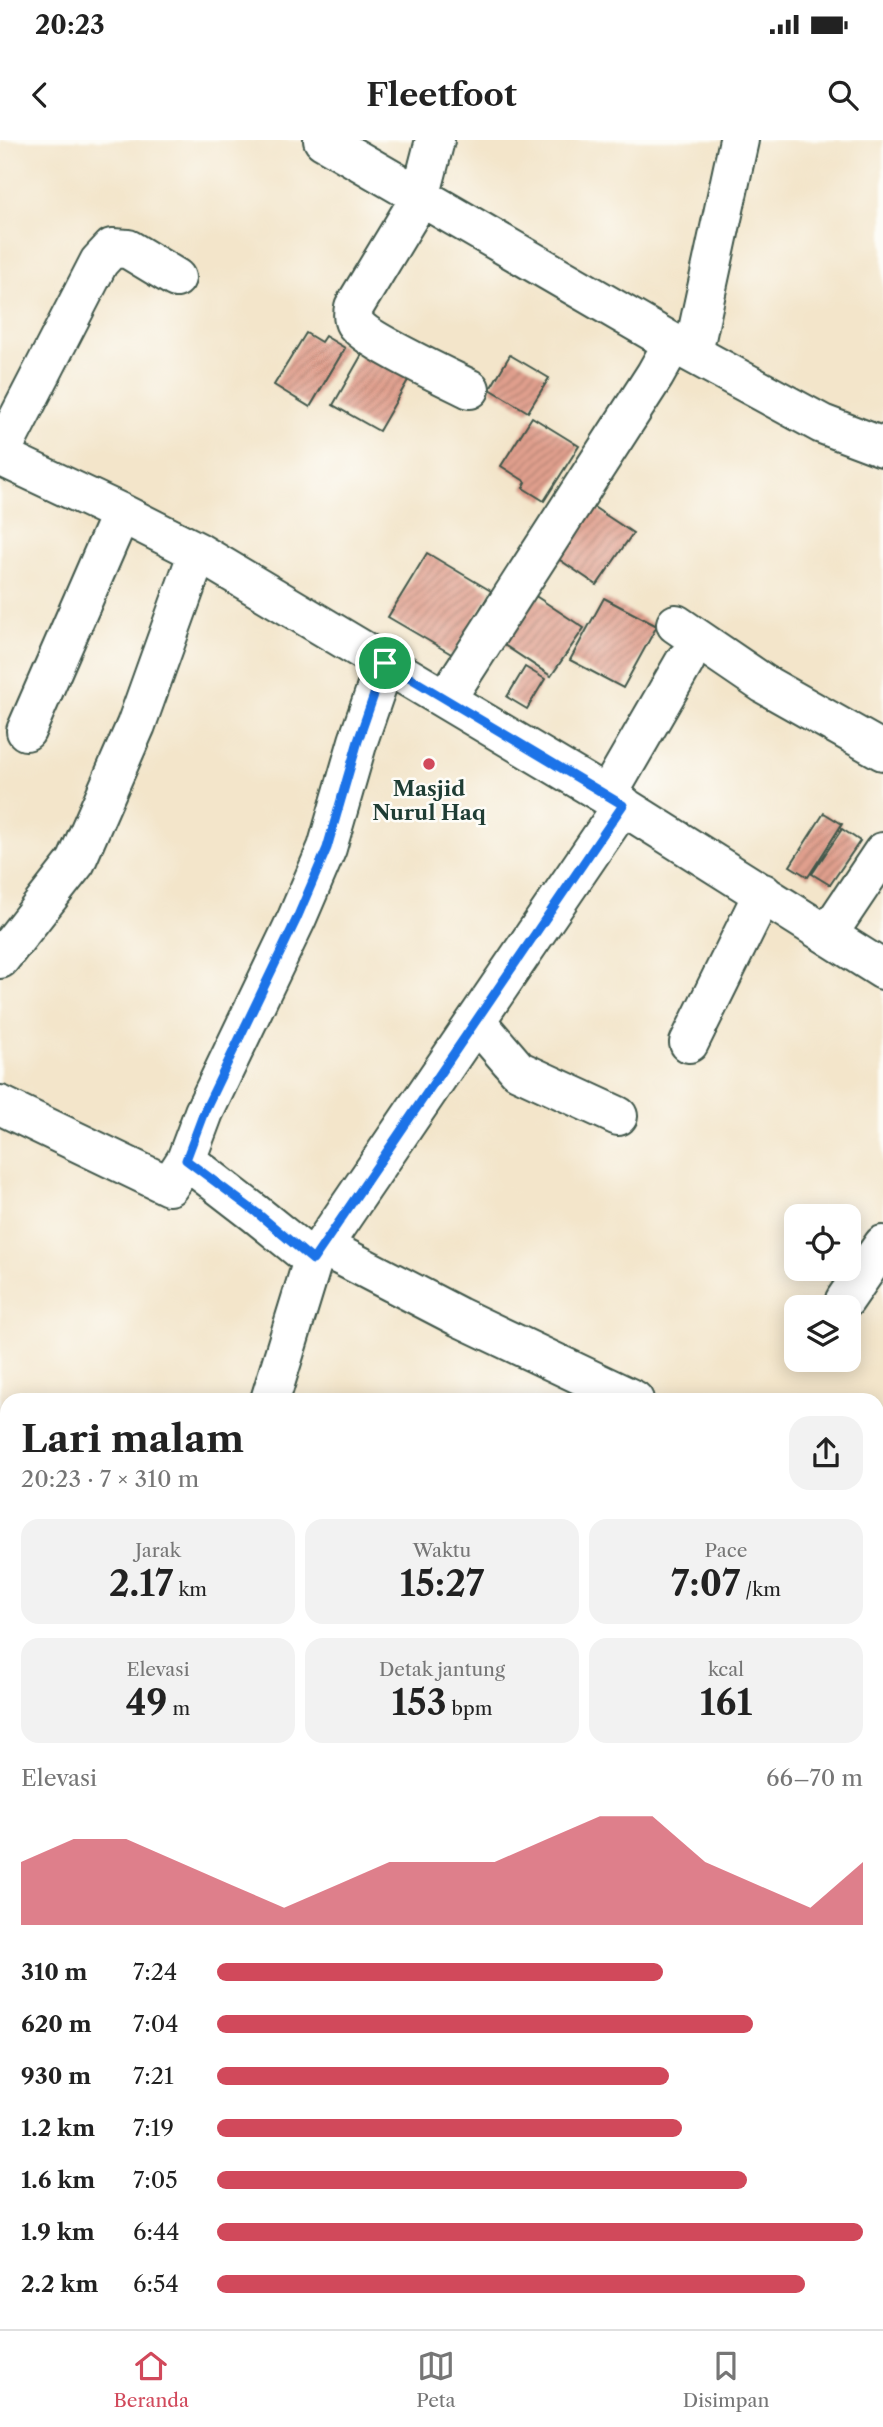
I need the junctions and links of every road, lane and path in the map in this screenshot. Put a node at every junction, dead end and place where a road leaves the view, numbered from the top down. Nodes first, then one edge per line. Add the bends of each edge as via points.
1 (323, 140) edge
2 (435, 140) edge
3 (739, 140) edge
4 (420, 198) junction
5 (176, 278) dead end
6 (683, 348) junction
7 (470, 389) dead end
8 (883, 447) edge
9 (0, 455) edge
10 (121, 513) junction
11 (198, 552) junction
12 (676, 624) dead end
13 (685, 661) dead end
14 (385, 663) junction
15 (446, 699) junction
16 (26, 730) dead end
17 (883, 751) edge
18 (615, 800) junction
19 (883, 852) edge
20 (763, 893) junction
21 (828, 934) junction
22 (0, 959) edge
23 (883, 970) edge
24 (476, 1021) junction
25 (689, 1043) dead end
26 (0, 1105) edge
27 (618, 1116) dead end
28 (186, 1160) junction
29 (883, 1245) edge
30 (317, 1253) junction
31 (848, 1295) edge
32 (272, 1393) edge
33 (607, 1393) edge

1 - 4 street
2 - 4 street
3 - 6 street
4 - 6 street
4 - 7 street via 354,307 355,324 376,340
5 - 9 street via 128,249 112,247 99,262
6 - 8 street via 822,424
6 - 15 street via 648,386
9 - 10 street
10 - 11 street
10 - 16 street
11 - 14 street
11 - 22 street via 136,725 76,862
12 - 17 street via 764,684
13 - 18 street
14 - 15 street
14 - 28 street via 327,848
15 - 18 street
18 - 20 street
18 - 24 street
19 - 21 street
20 - 21 street
20 - 25 street
21 - 23 street
24 - 27 street via 517,1070
24 - 30 street
26 - 28 street via 169,1186
28 - 30 street
29 - 31 street
30 - 32 street
30 - 33 street via 459,1317

